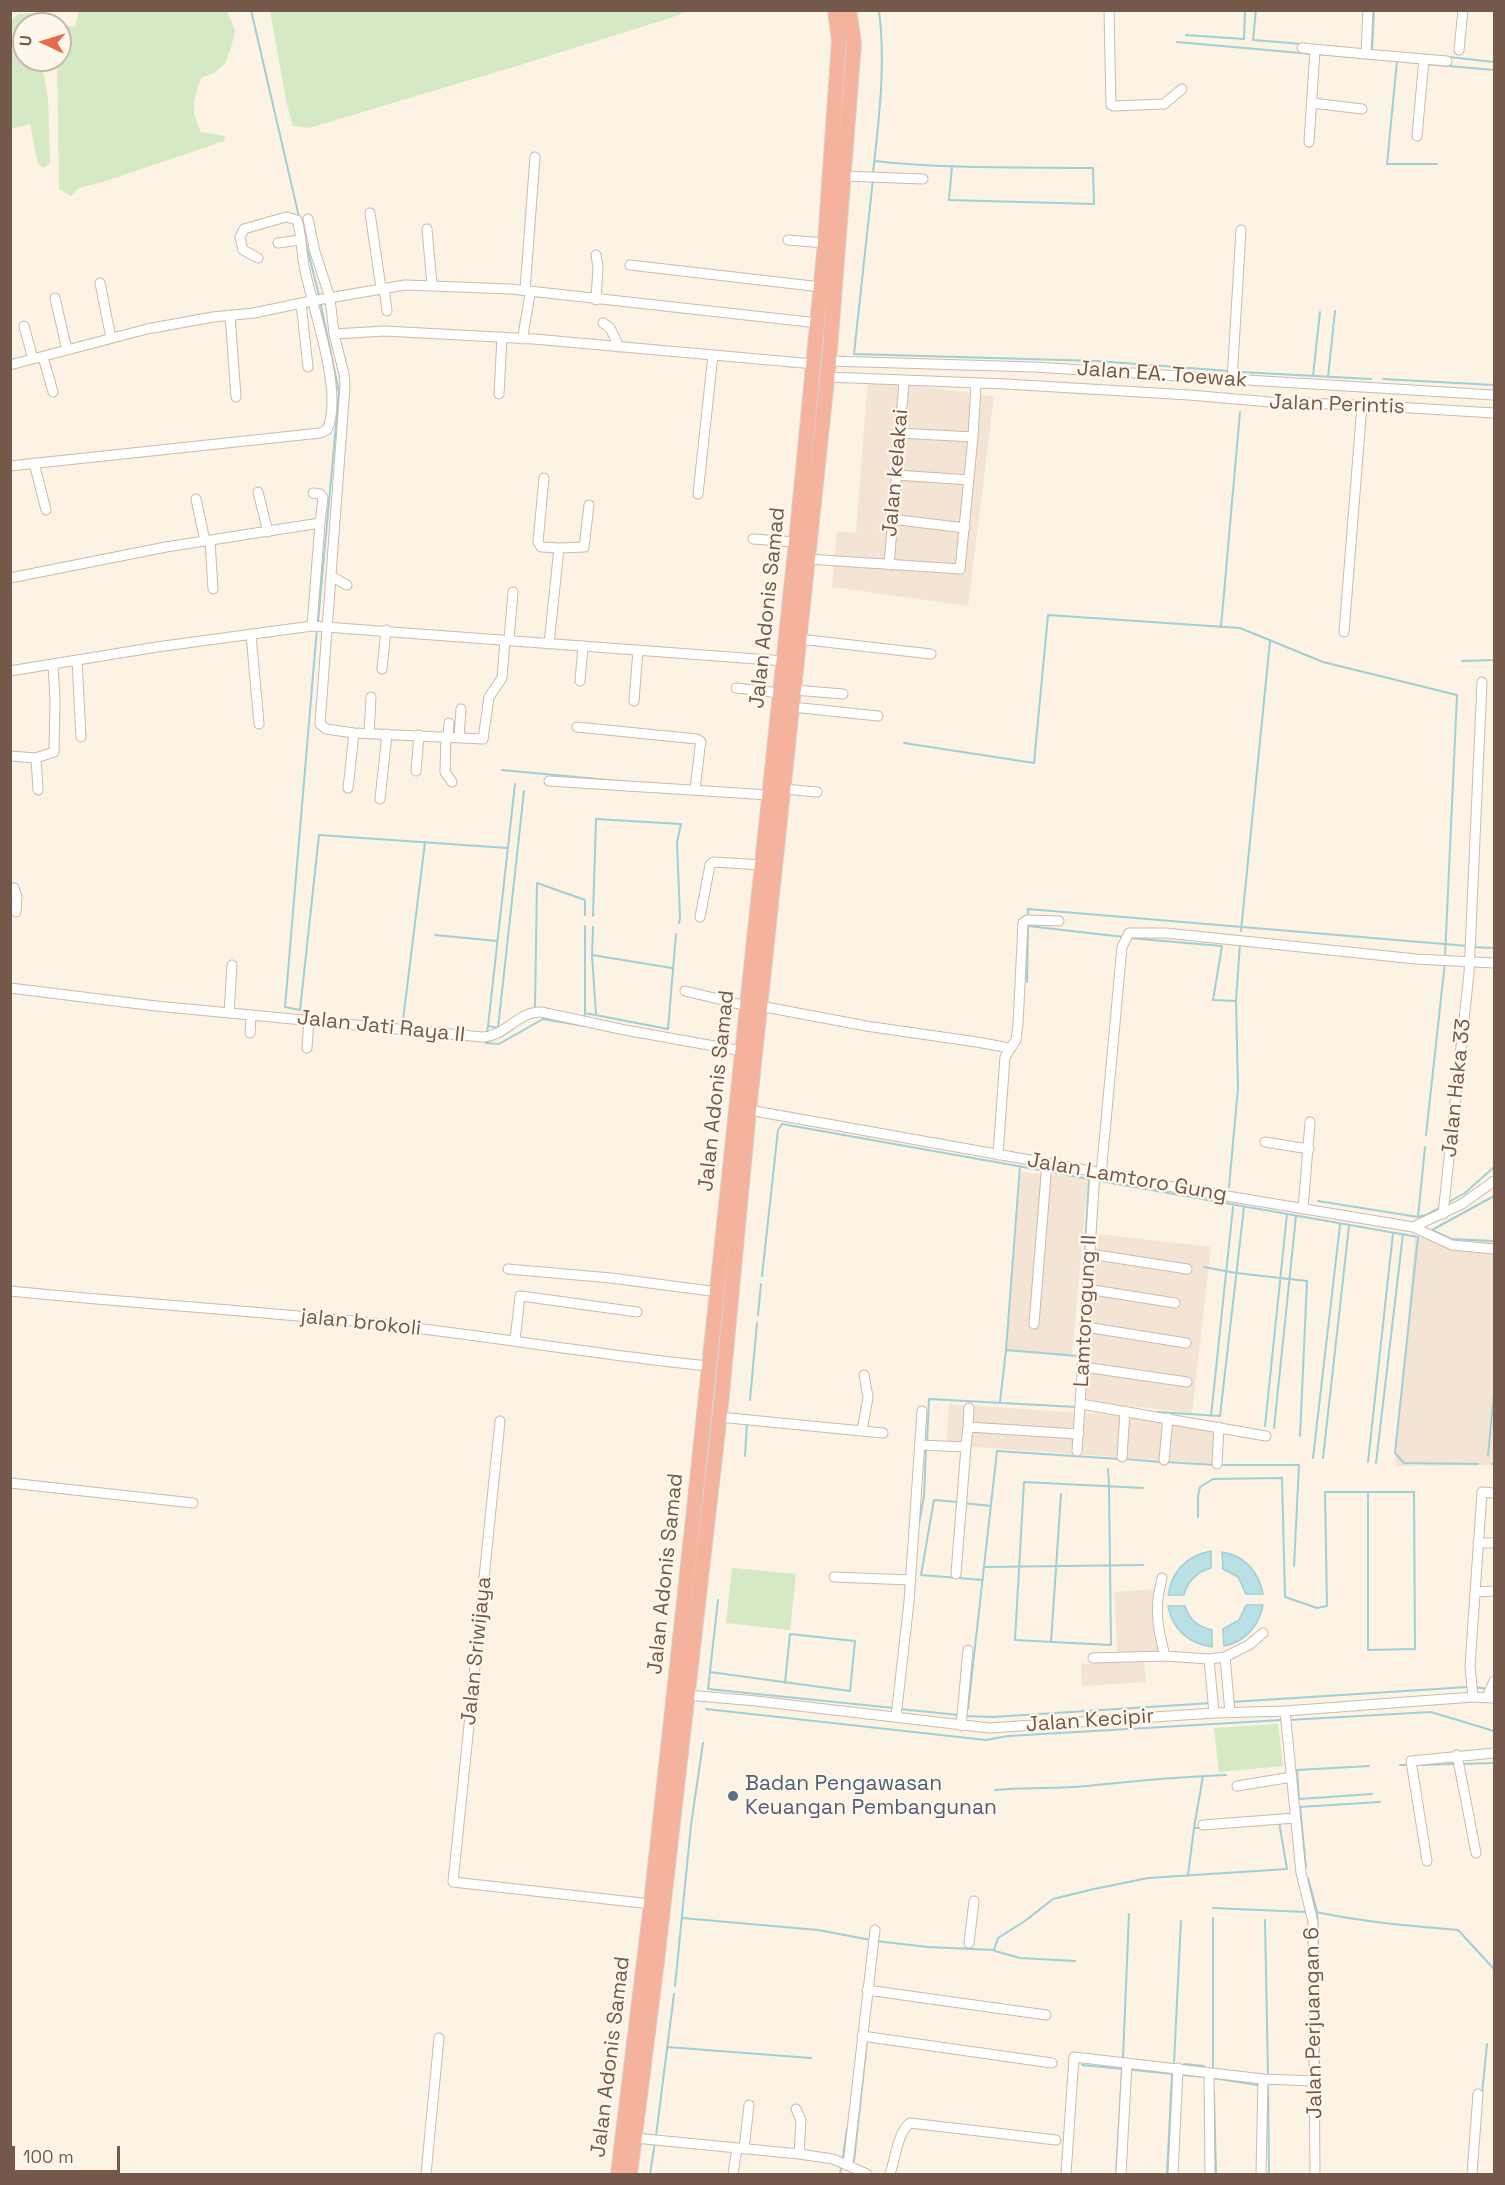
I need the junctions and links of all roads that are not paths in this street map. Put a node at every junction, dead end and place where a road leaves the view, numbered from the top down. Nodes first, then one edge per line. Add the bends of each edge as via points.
1 (835, 10) edge
2 (849, 10) edge
3 (1109, 10) edge
4 (1368, 10) edge
5 (1463, 10) edge
6 (1302, 48) dead end
7 (1315, 50) junction
8 (1459, 50) dead end
9 (1366, 54) junction
10 (1424, 59) junction
11 (1447, 62) dead end
12 (1182, 89) dead end
13 (1312, 103) junction
14 (1362, 110) dead end
15 (1417, 136) dead end
16 (1309, 142) dead end
17 (535, 157) dead end
18 (844, 176) junction
19 (923, 178) dead end
20 (370, 213) dead end
21 (309, 219) dead end
22 (427, 229) dead end
23 (1241, 230) dead end
24 (300, 240) junction
25 (788, 240) dead end
26 (279, 243) dead end
27 (825, 243) junction
28 (596, 255) dead end
29 (258, 258) dead end
30 (630, 265) dead end
31 (830, 265) junction
32 (100, 283) dead end
33 (432, 285) junction
34 (821, 286) junction
35 (383, 288) junction
36 (528, 291) junction
37 (55, 298) dead end
38 (321, 299) junction
39 (596, 300) junction
40 (301, 303) junction
41 (387, 311) dead end
42 (230, 315) junction
43 (603, 323) dead end
44 (818, 323) junction
45 (24, 326) dead end
46 (334, 334) junction
47 (502, 337) junction
48 (111, 338) junction
49 (523, 339) junction
50 (619, 347) junction
51 (67, 350) junction
52 (713, 355) junction
53 (43, 357) junction
54 (326, 357) junction
55 (33, 359) junction
56 (829, 361) junction
57 (814, 363) junction
58 (10, 365) edge
59 (827, 377) junction
60 (1232, 380) junction
61 (904, 382) junction
62 (976, 384) junction
63 (53, 393) dead end
64 (499, 394) dead end
65 (1494, 395) edge
66 (236, 397) dead end
67 (1362, 405) junction
68 (1494, 413) edge
69 (899, 434) junction
70 (973, 437) junction
71 (33, 463) junction
72 (10, 466) edge
73 (896, 475) junction
74 (544, 478) dead end
75 (969, 480) junction
76 (258, 492) dead end
77 (313, 493) dead end
78 (698, 494) dead end
79 (196, 499) dead end
80 (589, 505) dead end
81 (46, 510) dead end
82 (891, 519) junction
83 (320, 523) junction
84 (964, 528) junction
85 (268, 531) junction
86 (753, 539) dead end
87 (207, 541) junction
88 (796, 542) junction
89 (559, 548) junction
90 (812, 560) junction
91 (889, 565) junction
92 (331, 576) junction
93 (10, 578) edge
94 (347, 585) dead end
95 (213, 589) dead end
96 (513, 592) dead end
97 (320, 626) junction
98 (386, 630) junction
99 (1344, 632) dead end
100 (250, 634) junction
101 (507, 640) junction
102 (804, 640) junction
103 (549, 644) junction
104 (583, 646) junction
105 (638, 650) junction
106 (931, 654) dead end
107 (77, 660) junction
108 (784, 661) junction
109 (52, 664) junction
110 (382, 669) dead end
111 (11, 670) edge
112 (580, 681) dead end
113 (1482, 682) dead end
114 (736, 688) dead end
115 (787, 692) junction
116 (843, 693) dead end
117 (370, 697) dead end
118 (634, 700) dead end
119 (798, 708) junction
120 (461, 709) dead end
121 (878, 716) dead end
122 (449, 723) dead end
123 (259, 724) dead end
124 (577, 727) dead end
125 (354, 733) junction
126 (369, 734) junction
127 (387, 734) junction
128 (419, 735) junction
129 (81, 737) dead end
130 (447, 737) junction
131 (459, 738) junction
132 (10, 756) edge
133 (36, 758) junction
134 (416, 771) dead end
135 (549, 781) dead end
136 (452, 782) dead end
137 (348, 788) dead end
138 (784, 789) junction
139 (38, 790) dead end
140 (695, 790) junction
141 (812, 791) dead end
142 (769, 795) junction
143 (380, 799) dead end
144 (762, 865) junction
145 (10, 888) edge
146 (16, 912) dead end
147 (700, 917) dead end
148 (1059, 921) dead end
149 (1469, 962) junction
150 (1494, 963) edge
151 (232, 965) dead end
152 (10, 988) edge
153 (685, 991) dead end
154 (754, 1006) junction
155 (229, 1012) junction
156 (251, 1015) junction
157 (309, 1020) junction
158 (250, 1033) dead end
159 (307, 1047) dead end
160 (1009, 1048) junction
161 (742, 1051) junction
162 (749, 1110) junction
163 (1310, 1122) dead end
164 (1265, 1142) dead end
165 (1308, 1149) junction
166 (998, 1155) junction
167 (1047, 1163) junction
168 (1098, 1173) junction
169 (1494, 1181) edge
170 (1303, 1209) junction
171 (1443, 1214) junction
172 (1413, 1227) junction
173 (1494, 1249) edge
174 (1090, 1254) junction
175 (508, 1269) dead end
176 (1187, 1269) dead end
177 (1087, 1289) junction
178 (10, 1292) edge
179 (718, 1292) junction
180 (1175, 1303) dead end
181 (638, 1312) dead end
182 (1034, 1324) dead end
183 (1086, 1327) junction
184 (515, 1340) junction
185 (1186, 1343) dead end
186 (709, 1366) junction
187 (1084, 1367) junction
188 (864, 1375) dead end
189 (1188, 1382) dead end
190 (1081, 1404) junction
191 (969, 1408) dead end
192 (922, 1411) dead end
193 (1125, 1411) junction
194 (719, 1417) junction
195 (1168, 1418) junction
196 (500, 1421) dead end
197 (968, 1427) junction
198 (1219, 1427) junction
199 (862, 1431) junction
200 (883, 1432) dead end
201 (1079, 1434) junction
202 (1266, 1436) dead end
203 (925, 1445) junction
204 (966, 1447) junction
205 (1077, 1451) dead end
206 (1122, 1457) dead end
207 (1164, 1460) dead end
208 (1217, 1464) dead end
209 (10, 1483) edge
210 (1494, 1492) edge
211 (193, 1503) dead end
212 (699, 1529) junction
213 (1478, 1543) junction
214 (1494, 1543) edge
215 (956, 1574) dead end
216 (834, 1577) dead end
217 (1162, 1578) dead end
218 (911, 1580) junction
219 (1494, 1591) edge
220 (1476, 1592) junction
221 (1263, 1632) dead end
222 (968, 1650) dead end
223 (1165, 1656) junction
224 (1225, 1657) junction
225 (1093, 1658) dead end
226 (1209, 1659) junction
227 (1472, 1691) junction
228 (1491, 1691) edge
229 (687, 1695) junction
230 (1214, 1713) junction
231 (1230, 1713) junction
232 (896, 1714) junction
233 (961, 1718) junction
234 (1286, 1718) junction
235 (1494, 1753) edge
236 (1457, 1755) junction
237 (1292, 1777) junction
238 (1237, 1786) dead end
239 (1295, 1818) junction
240 (1203, 1824) dead end
241 (1476, 1853) dead end
242 (1427, 1862) dead end
243 (974, 1901) dead end
244 (651, 1904) junction
245 (875, 1930) dead end
246 (969, 1943) dead end
247 (647, 1987) junction
248 (867, 1990) junction
249 (1046, 2015) dead end
250 (862, 2036) junction
251 (439, 2038) dead end
252 (1052, 2063) dead end
253 (1127, 2063) junction
254 (1178, 2068) junction
255 (1209, 2073) junction
256 (1263, 2079) junction
257 (1315, 2081) junction
258 (1478, 2094) dead end
259 (749, 2105) dead end
260 (796, 2109) dead end
261 (635, 2138) junction
262 (1056, 2140) dead end
263 (741, 2148) junction
264 (799, 2154) junction
265 (848, 2165) junction
266 (426, 2175) edge
267 (618, 2175) edge
268 (630, 2175) edge
269 (733, 2175) edge
270 (867, 2175) edge
271 (890, 2175) edge
272 (1066, 2175) edge
273 (1121, 2175) edge
274 (1173, 2175) edge
275 (1210, 2175) edge
276 (1262, 2175) edge
277 (1315, 2175) edge
278 (1472, 2175) edge

1 - 27 highway, Jalan Adonis Samad via 839,41
2 - 18 highway via 854,43
3 - 12 street via 1111,105 1164,104
4 - 9 street
5 - 8 street
6 - 7 street
7 - 9 street
7 - 13 street
9 - 10 street
10 - 11 street
10 - 15 street
13 - 14 street
13 - 16 street
17 - 36 street
18 - 19 street
18 - 31 highway
20 - 35 street
21 - 38 street
22 - 33 street
23 - 60 street
24 - 26 street
24 - 29 street via 297,220 292,217 244,229 240,237 243,250
24 - 38 street
25 - 27 street
27 - 31 highway, Jalan Adonis Samad
28 - 39 street
30 - 34 street
31 - 34 highway, Jalan Adonis Samad
31 - 56 highway
32 - 48 street
33 - 35 street
33 - 36 street
34 - 44 highway, Jalan Adonis Samad
35 - 38 street
35 - 41 street
36 - 39 street
36 - 49 street
37 - 51 street
38 - 40 street
38 - 46 street
38 - 54 street
39 - 44 street
40 - 42 street
40 - 54 street via 307,363
42 - 48 street
42 - 66 street
43 - 50 street via 610,327
44 - 57 highway, Jalan Adonis Samad
45 - 55 street
46 - 47 street via 385,330
46 - 92 street via 345,386
47 - 49 street
47 - 64 street
48 - 51 street
49 - 50 street
50 - 52 street
51 - 53 street
52 - 57 street
52 - 78 street
53 - 55 street
53 - 63 street
54 - 71 street via 333,396 329,425 324,432
55 - 58 street
56 - 59 highway
56 - 60 street, Jalan EA. Toewak via 1033,367
57 - 88 highway, Jalan Adonis Samad
59 - 61 street, Jalan Perintis
59 - 90 highway
60 - 65 street, Jalan EA. Toewak
61 - 62 street, Jalan Perintis
61 - 69 street, Jalan kelakai
62 - 67 street, Jalan Perintis
62 - 70 street
67 - 68 street, Jalan Perintis
67 - 99 street
69 - 70 street
69 - 73 street, Jalan kelakai
70 - 75 street
71 - 72 street
71 - 81 street
73 - 75 street
73 - 82 street, Jalan kelakai
74 - 89 street via 538,542 542,547
75 - 84 street
76 - 85 street
77 - 83 street via 323,498
79 - 87 street
80 - 89 street via 585,546
82 - 84 street
82 - 91 street, Jalan kelakai
83 - 85 street
83 - 97 street
84 - 91 street via 960,569
85 - 87 street
86 - 88 street
87 - 93 street
87 - 95 street
88 - 108 highway, Jalan Adonis Samad
89 - 103 street
90 - 91 street
90 - 102 highway
92 - 94 street
92 - 97 street
96 - 101 street
97 - 98 street
97 - 100 street
97 - 125 street via 320,724 326,729
98 - 101 street
98 - 110 street
100 - 107 street
100 - 123 street
101 - 103 street
101 - 131 street via 502,678 489,697 484,737
102 - 106 street
102 - 115 highway
103 - 104 street
104 - 105 street
104 - 112 street
105 - 108 street
105 - 118 street
107 - 109 street
107 - 129 street
108 - 115 highway, Jalan Adonis Samad
109 - 111 street
109 - 133 street via 54,753
113 - 149 street, Jalan Haka 33
114 - 115 street
115 - 116 street
115 - 119 highway
115 - 142 highway, Jalan Adonis Samad
117 - 126 street
119 - 121 street
119 - 138 highway
120 - 131 street
122 - 130 street
124 - 140 street via 697,739 700,747
125 - 126 street
125 - 137 street
126 - 127 street
127 - 128 street
127 - 143 street
128 - 130 street
128 - 134 street
130 - 131 street
130 - 136 street via 445,772
132 - 133 street
133 - 139 street
135 - 140 street
138 - 141 street
138 - 154 highway
140 - 142 street
142 - 144 highway, Jalan Adonis Samad
144 - 147 street via 713,862
144 - 154 highway, Jalan Adonis Samad
145 - 146 street via 16,893
148 - 160 street via 1024,922 1018,1024 1016,1040
149 - 150 street
149 - 168 street, Lamtorogung II via 1166,933 1129,933 1122,947
149 - 171 street, Jalan Haka 33
151 - 155 street
152 - 155 street, Jalan Jati Raya II
153 - 154 street
154 - 160 street
154 - 161 highway, Jalan Adonis Samad
154 - 162 highway
155 - 156 street, Jalan Jati Raya II
156 - 157 street, Jalan Jati Raya II
156 - 158 street
157 - 159 street
157 - 161 street, Jalan Jati Raya II via 487,1037 497,1035 531,1012 541,1012
160 - 166 street via 1004,1065
161 - 179 highway, Jalan Adonis Samad
162 - 166 street, Jalan Lamtoro Gung
162 - 194 highway
163 - 165 street
164 - 165 street
165 - 170 street
166 - 167 street, Jalan Lamtoro Gung
167 - 168 street, Jalan Lamtoro Gung
167 - 182 street
168 - 170 street, Jalan Lamtoro Gung
168 - 174 street, Lamtorogung II
169 - 171 street
170 - 172 street, Jalan Lamtoro Gung
171 - 172 street
172 - 173 street, Jalan Lamtoro Gung via 1452,1245
174 - 176 street
174 - 177 street, Lamtorogung II
175 - 179 street
177 - 180 street
177 - 183 street, Lamtorogung II
178 - 184 street, jalan brokoli via 373,1323
179 - 186 highway, Jalan Adonis Samad
181 - 184 street via 520,1296
183 - 185 street
183 - 187 street, Lamtorogung II
184 - 186 street, jalan brokoli
186 - 212 highway, Jalan Adonis Samad
187 - 189 street
187 - 190 street, Lamtorogung II
188 - 199 street via 868,1397
190 - 193 street
190 - 201 street, Lamtorogung II
191 - 197 street
192 - 203 street
193 - 195 street
193 - 206 street
194 - 199 street
194 - 212 highway
195 - 198 street
195 - 207 street
196 - 244 street, Jalan Sriwijaya via 453,1882
197 - 201 street
197 - 204 street
198 - 202 street
198 - 208 street
199 - 200 street
201 - 205 street, Lamtorogung II
203 - 204 street
203 - 218 street
204 - 215 street
209 - 211 street
210 - 213 street via 1482,1492
212 - 229 highway
212 - 244 highway, Jalan Adonis Samad
213 - 214 street
213 - 220 street
216 - 218 street
217 - 223 street via 1156,1614
218 - 232 street
219 - 220 street
220 - 227 street
221 - 224 street via 1249,1645
222 - 233 street
223 - 225 street
223 - 226 street
224 - 226 street
224 - 231 street
226 - 230 street
227 - 228 street, Jalan Kecipir
227 - 234 street, Jalan Kecipir
229 - 232 street, Jalan Kecipir
229 - 247 highway
230 - 231 street, Jalan Kecipir
230 - 233 street, Jalan Kecipir via 988,1728
231 - 234 street, Jalan Kecipir
232 - 233 street, Jalan Kecipir
234 - 237 street, Jalan Perjuangan 6
235 - 236 street
236 - 241 street
236 - 242 street via 1411,1761
237 - 238 street
237 - 239 street, Jalan Perjuangan 6
239 - 240 street
239 - 257 street, Jalan Perjuangan 6 via 1301,1873 1313,1922
243 - 246 street
244 - 247 highway, Jalan Adonis Samad
245 - 248 street
247 - 261 highway
247 - 267 highway, Jalan Adonis Samad
248 - 249 street
248 - 250 street
250 - 252 street
250 - 265 street
251 - 266 street
253 - 254 street
253 - 272 street via 1074,2057
253 - 273 street
254 - 255 street
254 - 274 street
255 - 256 street
255 - 275 street
256 - 257 street
256 - 276 street
257 - 277 street, Jalan Perjuangan 6
258 - 278 street
259 - 263 street
260 - 264 street via 801,2120
261 - 263 street
261 - 268 highway
262 - 271 street via 910,2123 902,2133
263 - 264 street
263 - 269 street
264 - 265 street
265 - 270 street

